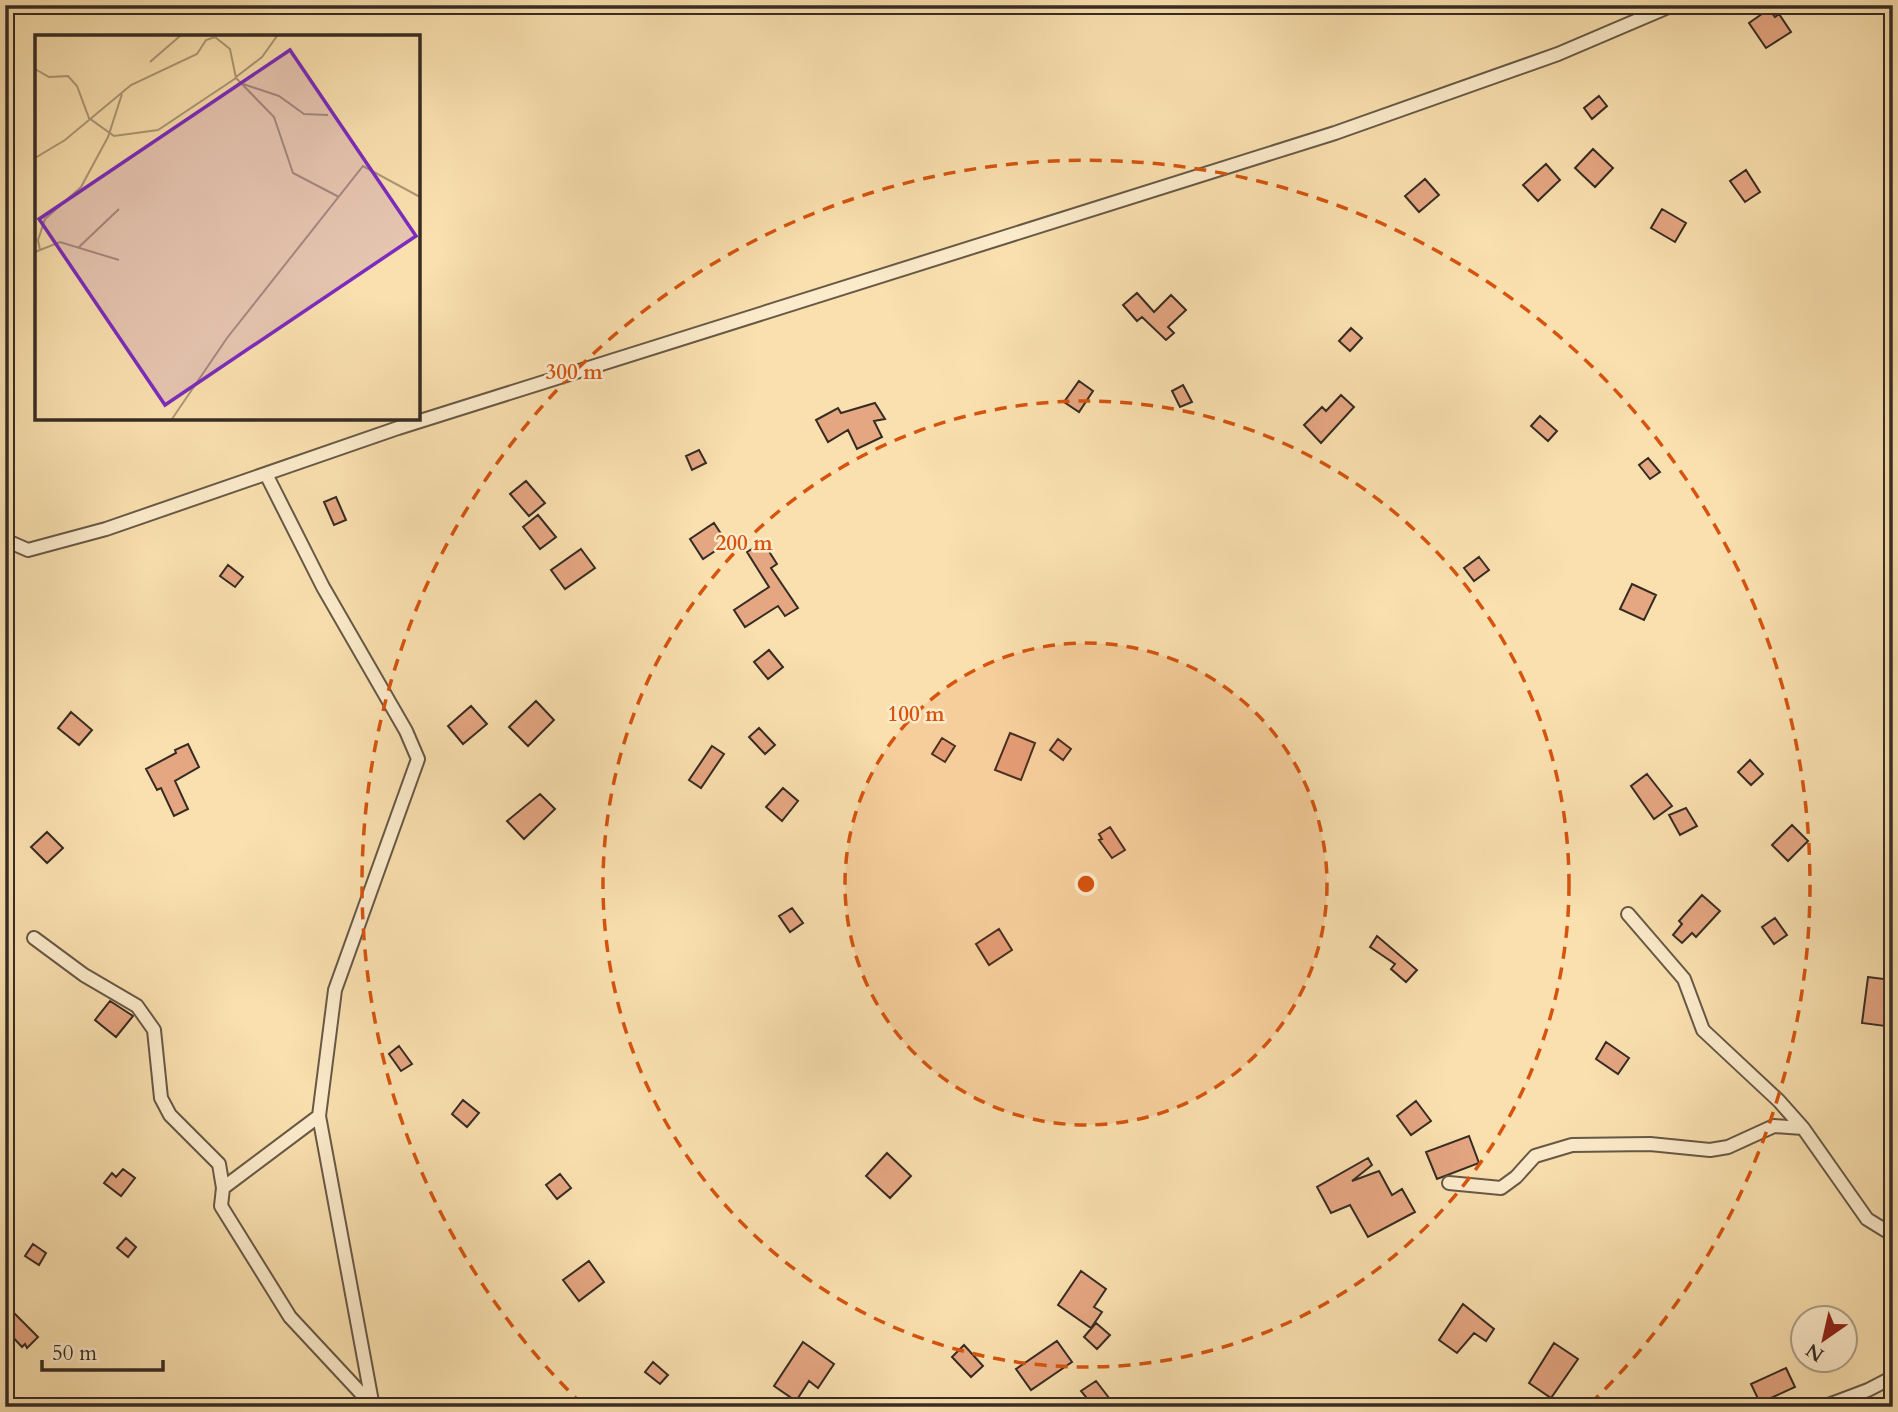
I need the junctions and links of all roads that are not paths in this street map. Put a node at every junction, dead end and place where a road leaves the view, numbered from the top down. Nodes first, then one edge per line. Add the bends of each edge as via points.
1 (1673, 5) edge
2 (266, 474) junction
3 (5, 540) edge
4 (1628, 914) dead end
5 (34, 938) dead end
6 (319, 1116) junction
7 (1803, 1128) junction
8 (1450, 1183) dead end
9 (223, 1188) junction
10 (1893, 1234) edge
11 (1893, 1377) edge
12 (373, 1406) edge
13 (1824, 1407) edge

1 - 2 street via 1558,54 1335,133 424,419
2 - 3 street via 106,529 28,550
2 - 6 street via 418,759 335,990
4 - 7 street via 1684,979 1703,1030
5 - 9 street via 137,1006 154,1030 161,1098 170,1115 219,1164
6 - 9 street
6 - 12 street
7 - 8 street via 1774,1126 1728,1147 1710,1150 1650,1144 1572,1145 1535,1156 1501,1188
7 - 10 street via 1867,1219
9 - 12 street via 221,1206 290,1317
11 - 13 street

